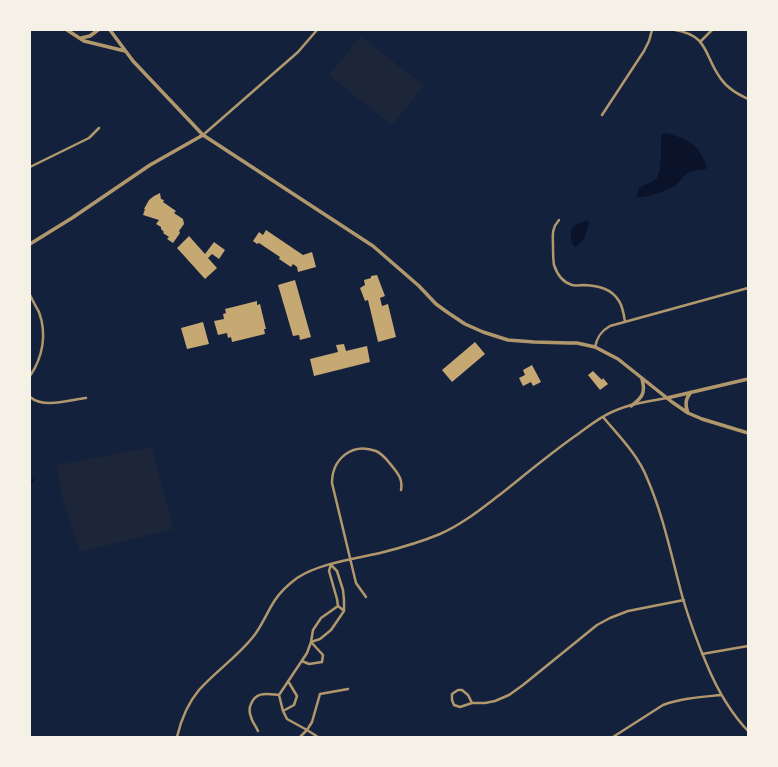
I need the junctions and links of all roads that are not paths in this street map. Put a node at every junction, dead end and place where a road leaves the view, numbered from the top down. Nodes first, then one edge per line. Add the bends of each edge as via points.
1 (66, 30) edge
2 (98, 30) edge
3 (110, 30) edge
4 (317, 30) edge
5 (652, 30) edge
6 (674, 30) edge
7 (712, 30) edge
8 (81, 38) junction
9 (700, 42) junction
10 (126, 51) junction
11 (748, 99) edge
12 (602, 115) dead end
13 (99, 128) dead end
14 (202, 135) junction
15 (30, 167) edge
16 (559, 220) dead end
17 (30, 244) edge
18 (748, 288) edge
19 (30, 295) edge
20 (625, 322) junction
21 (595, 348) junction
22 (30, 376) edge
23 (642, 378) junction
24 (748, 380) edge
25 (691, 392) junction
26 (30, 397) edge
27 (86, 398) dead end
28 (667, 398) junction
29 (631, 406) junction
30 (688, 413) junction
31 (603, 417) junction
32 (748, 433) edge
33 (401, 490) dead end
34 (350, 560) junction
35 (331, 564) junction
36 (366, 597) dead end
37 (684, 600) junction
38 (338, 606) junction
39 (344, 611) junction
40 (312, 642) junction
41 (748, 646) edge
42 (702, 654) junction
43 (302, 660) junction
44 (288, 681) junction
45 (348, 689) dead end
46 (279, 695) junction
47 (721, 695) junction
48 (472, 703) junction
49 (283, 711) junction
50 (307, 730) junction
51 (258, 731) dead end
52 (748, 731) edge
53 (178, 737) edge
54 (300, 737) edge
55 (318, 737) edge
56 (613, 737) edge

1 - 8 street
2 - 8 street via 90,36
3 - 10 street
4 - 14 street via 298,52
5 - 12 street via 644,51
6 - 9 street via 685,32
7 - 9 street
8 - 10 street via 84,41
9 - 11 street via 722,80 734,92
10 - 14 street
13 - 15 street via 89,138
14 - 17 street via 150,165
14 - 21 street via 373,246 436,304 465,324 508,340 577,343
16 - 20 street via 553,232 554,263 558,275 572,285 595,286 610,291 620,301
18 - 20 street
19 - 22 street via 42,322 43,332 38,363
20 - 21 street via 605,329 598,336
21 - 23 street via 618,358
23 - 28 street
23 - 29 street via 643,392 640,399
24 - 25 street
25 - 28 street
25 - 30 street via 686,402
26 - 27 street via 37,402 50,404
28 - 29 street
28 - 30 street
29 - 31 street
30 - 32 street
31 - 34 street via 458,525 424,541
31 - 37 street via 638,460 647,477
33 - 34 street via 399,474 375,451 355,450 345,454 338,462 333,471 332,483
34 - 35 street
34 - 36 street via 356,583
35 - 38 street via 329,571
35 - 39 street via 337,571 343,590
35 - 53 street via 298,577 281,592 252,638 191,701 183,716
37 - 42 street
37 - 48 street via 628,611 610,618 597,625 509,695 495,701
38 - 39 street
38 - 40 street via 321,618 313,630
39 - 40 street via 331,630
40 - 43 street
40 - 43 street via 323,655 322,662 310,664
41 - 42 street
42 - 47 street
43 - 44 street
44 - 46 street
44 - 49 street via 297,696 294,705
45 - 50 street via 320,694
46 - 49 street
46 - 51 street via 257,695 253,699 249,708
47 - 52 street
47 - 56 street via 668,703
48 - 48 street via 462,690 452,694 454,705 460,707
49 - 50 street via 287,719
50 - 54 street
50 - 55 street

